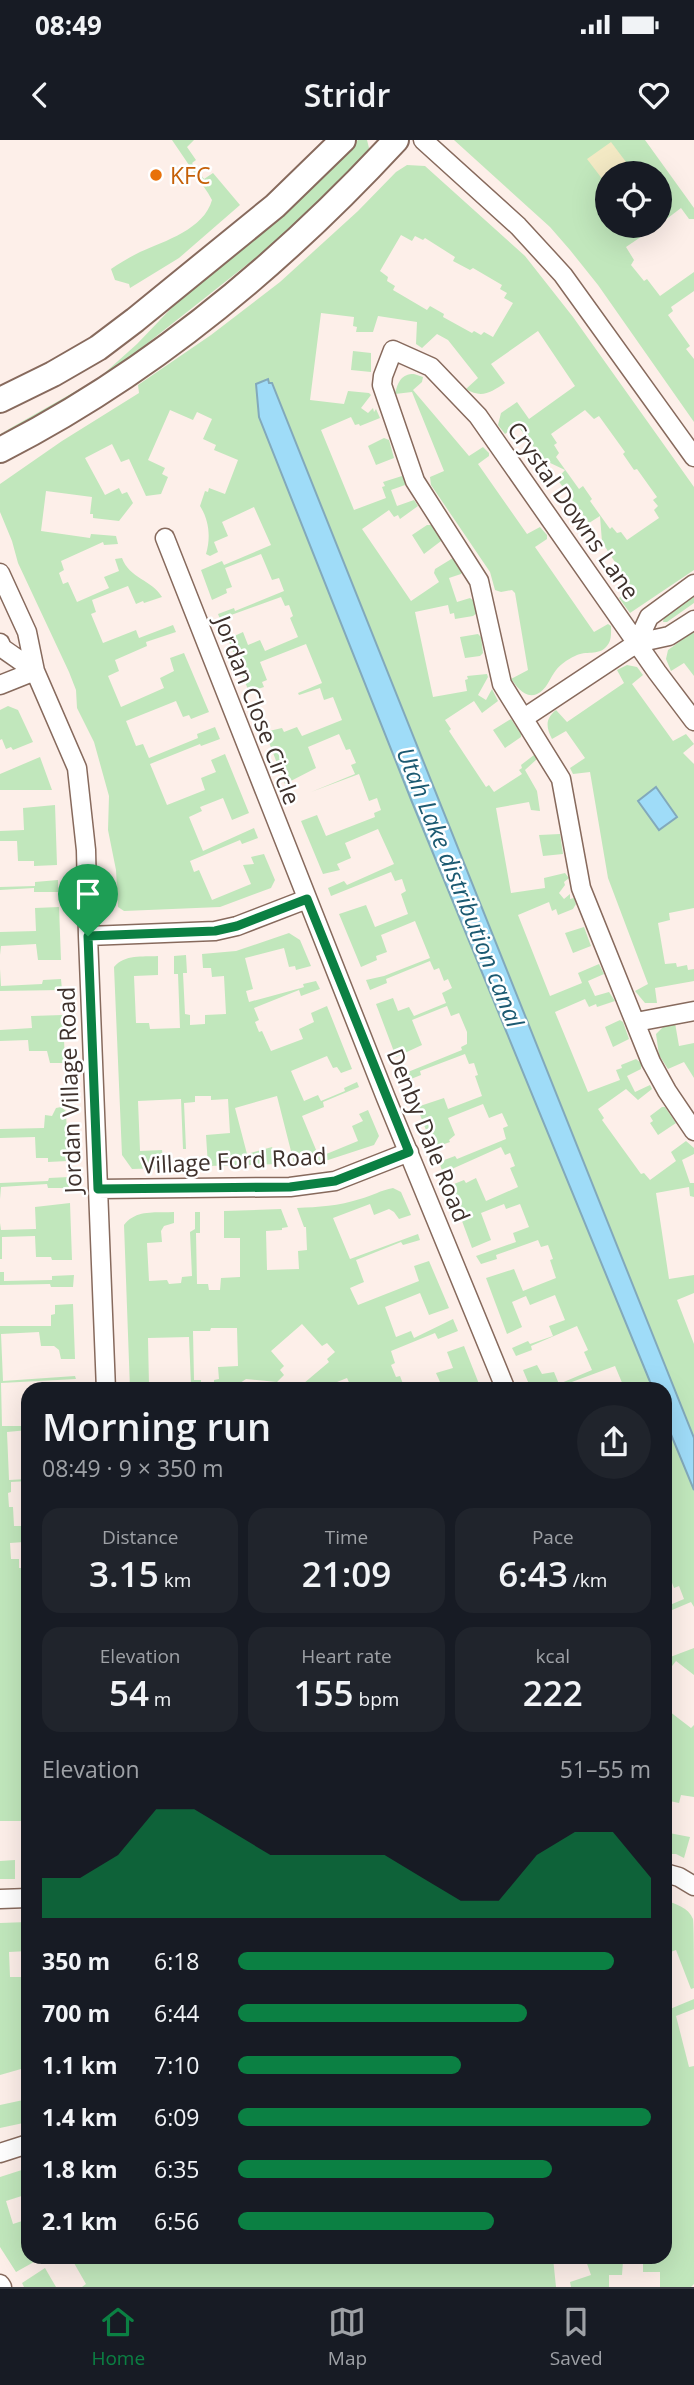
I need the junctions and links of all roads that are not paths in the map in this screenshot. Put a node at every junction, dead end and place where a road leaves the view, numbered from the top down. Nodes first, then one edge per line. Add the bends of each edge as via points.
1 (343, 140) edge
2 (396, 140) edge
3 (423, 140) edge
4 (0, 400) edge
5 (0, 450) edge
6 (694, 457) edge
7 (165, 537) dead end
8 (0, 573) edge
9 (694, 584) edge
10 (694, 620) edge
11 (0, 643) edge
12 (636, 643) junction
13 (35, 671) junction
14 (0, 685) edge
15 (524, 718) junction
16 (694, 721) edge
17 (307, 899) junction
18 (88, 936) junction
19 (694, 1011) edge
20 (636, 1022) junction
21 (694, 1130) edge
22 (409, 1152) junction
23 (98, 1189) junction
24 (106, 1382) edge
25 (503, 1382) edge
26 (672, 1875) edge
27 (694, 1886) edge
28 (21, 1898) edge
29 (0, 1899) edge
30 (21, 2146) edge
31 (0, 2153) edge

1 - 4 main road via 275,206 135,320 98,348
2 - 5 main road via 317,220 209,313 97,395
3 - 6 street via 518,226 563,275
7 - 17 street, Jordan Close Circle
8 - 13 street, Jordan Village Road via 27,632
9 - 12 street via 649,617
10 - 12 street via 669,636
11 - 13 street
12 - 15 street
12 - 15 street, Crystal Downs Lane via 478,416 430,367 393,350 382,385 408,463 479,581 502,684
12 - 16 street, Crystal Downs Lane
13 - 14 street
13 - 18 street, Jordan Village Road via 77,768 86,850
15 - 20 street via 561,779 581,888
17 - 18 street via 215,931
17 - 22 street, Denby Dale Road
18 - 23 street, Jordan Village Road
19 - 20 street
20 - 21 street via 662,1082
22 - 23 street, Village Ford Road via 335,1181 290,1187
22 - 25 street, Denby Dale Road
23 - 24 street, Jordan Village Road
26 - 27 street
28 - 29 street
30 - 31 street

